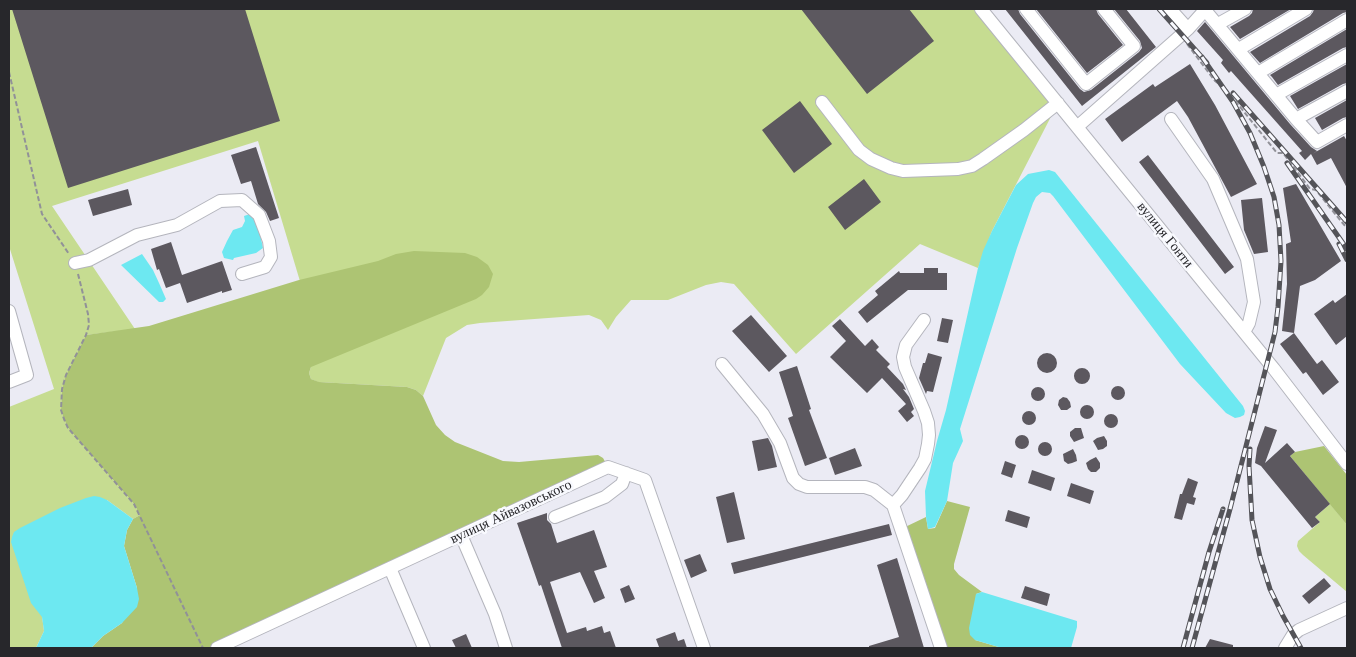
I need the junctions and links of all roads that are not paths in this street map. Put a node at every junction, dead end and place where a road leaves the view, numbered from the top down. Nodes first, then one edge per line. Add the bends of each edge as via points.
1 (982, 9) edge
2 (1026, 9) edge
3 (1104, 9) edge
4 (1170, 9) edge
5 (1245, 9) edge
6 (1306, 9) edge
7 (1347, 20) edge
8 (1218, 24) junction
9 (1184, 33) junction
10 (1239, 49) junction
11 (1347, 55) edge
12 (1258, 73) junction
13 (1347, 91) edge
14 (1276, 95) junction
15 (822, 102) dead end
16 (1058, 103) junction
17 (1172, 119) dead end
18 (1296, 119) junction
19 (1347, 125) edge
20 (1077, 127) junction
21 (75, 263) road end
22 (242, 274) dead end
23 (9, 311) edge
24 (924, 320) dead end
25 (1244, 332) junction
26 (722, 364) dead end
27 (9, 382) edge
28 (1347, 464) edge
29 (626, 474) junction
30 (893, 505) junction
31 (555, 517) dead end
32 (461, 535) junction
33 (390, 568) junction
34 (1347, 608) edge
35 (217, 648) edge
36 (424, 648) edge
37 (506, 648) edge
38 (704, 648) edge
39 (941, 648) edge
40 (1285, 648) edge

1 - 16 street, вулиця Гонти
2 - 3 street via 1086,84 1134,46
4 - 9 street
5 - 8 street
6 - 10 street
7 - 12 street
8 - 9 street via 1205,10
8 - 10 street
9 - 20 street
10 - 12 street
11 - 14 street
12 - 14 street
13 - 18 street
14 - 18 street
15 - 16 street via 858,150 903,172 972,166
16 - 20 street, вулиця Гонти
17 - 25 street via 1213,179 1247,259 1254,302
18 - 19 street via 1317,142
20 - 25 street, вулиця Гонти
21 - 22 street via 89,260 137,235 177,225 220,201 242,200 259,215 271,257 265,267
23 - 27 street via 27,375
24 - 30 street via 906,344 903,356 928,423 928,444 920,468
25 - 28 street, вулиця Гонти
26 - 30 street via 763,414 780,443 793,478 799,484 807,487 865,487
29 - 31 street via 622,484 605,497
29 - 32 street, вулиця Айвазовського via 608,467
29 - 38 street, вулиця Айвазовського via 645,480
30 - 39 street
32 - 33 street, вулиця Айвазовського
32 - 37 street
33 - 35 street, вулиця Айвазовського
33 - 36 street
34 - 40 street via 1299,630

